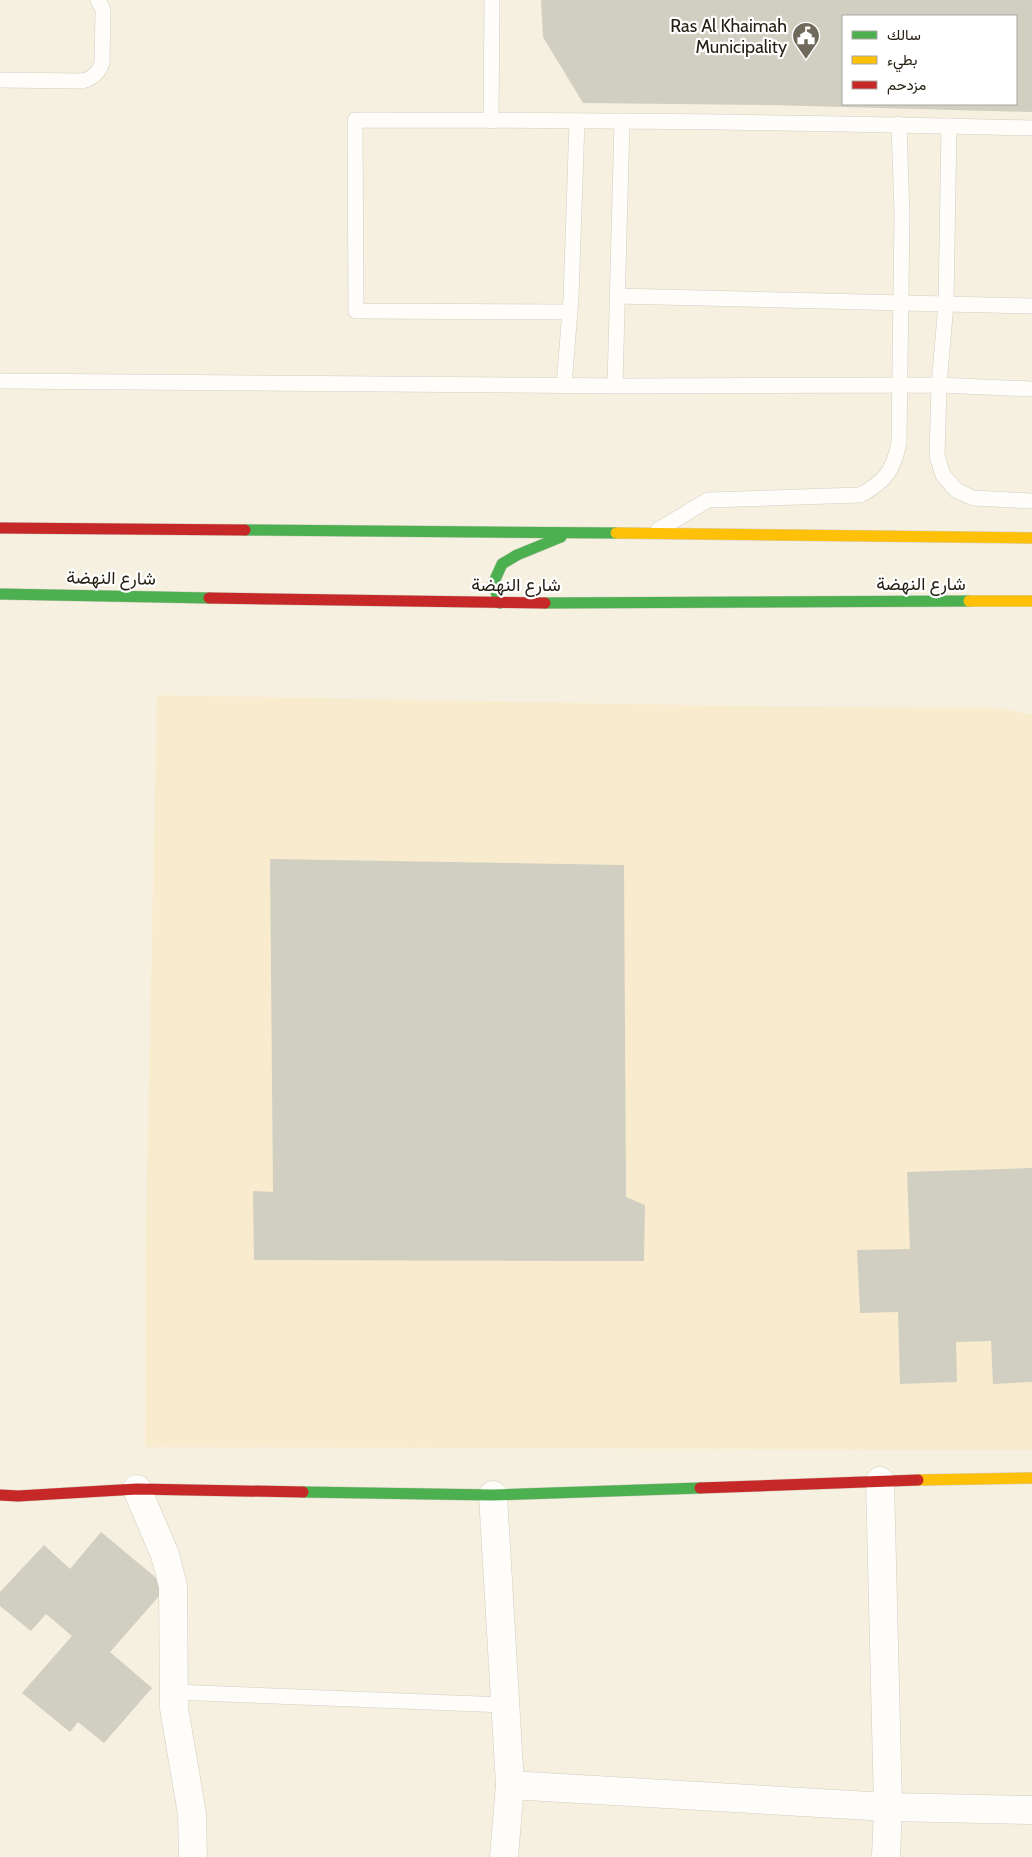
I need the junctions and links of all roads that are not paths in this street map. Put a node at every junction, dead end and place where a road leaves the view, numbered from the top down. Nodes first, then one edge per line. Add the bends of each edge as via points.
1 (98, 0) edge
2 (492, 0) edge
3 (0, 80) edge
4 (577, 120) junction
5 (491, 121) junction
6 (622, 121) junction
7 (899, 124) junction
8 (949, 126) junction
9 (1032, 128) edge
10 (618, 296) junction
11 (899, 303) junction
12 (946, 304) junction
13 (1032, 306) edge
14 (570, 312) junction
15 (0, 381) edge
16 (564, 385) junction
17 (615, 385) junction
18 (939, 385) junction
19 (899, 386) junction
20 (1032, 389) edge
21 (1032, 501) edge
22 (0, 528) edge
23 (574, 532) junction
24 (654, 533) junction
25 (1032, 538) edge
26 (0, 594) edge
27 (1032, 601) edge
28 (500, 603) junction
29 (1032, 1478) edge
30 (880, 1481) junction
31 (136, 1489) junction
32 (0, 1495) edge
33 (493, 1495) junction
34 (173, 1692) junction
35 (505, 1705) junction
36 (510, 1785) junction
37 (888, 1807) junction
38 (1032, 1810) edge
39 (193, 1857) edge
40 (504, 1857) edge
41 (886, 1857) edge

1 - 3 lane via 103,10 102,63 94,75 81,81
2 - 5 lane
4 - 5 lane
4 - 6 lane
4 - 14 lane
5 - 14 lane via 355,120 356,311
6 - 7 lane
6 - 10 lane
7 - 8 lane
7 - 11 lane via 902,215
8 - 9 lane
8 - 12 lane
10 - 11 lane
10 - 17 lane
11 - 12 lane
11 - 19 lane
12 - 13 lane
12 - 18 lane
14 - 16 lane
15 - 16 lane
16 - 17 lane
17 - 19 lane
18 - 19 lane
18 - 20 lane
18 - 21 lane via 937,456 943,475 956,490 972,498
19 - 24 lane via 896,459 887,476 874,488 860,496 708,500
22 - 23 main road
23 - 24 main road
23 - 28 main road via 502,564 492,584
24 - 25 main road
26 - 28 main road, شارع النهضة
27 - 28 main road, شارع النهضة
29 - 30 main road
30 - 33 main road
30 - 37 street
31 - 32 main road
31 - 33 main road
31 - 34 street via 165,1555 173,1586
33 - 35 street
34 - 35 lane
34 - 39 street via 192,1814
35 - 36 street
36 - 37 street
36 - 40 street
37 - 38 street
37 - 41 street

